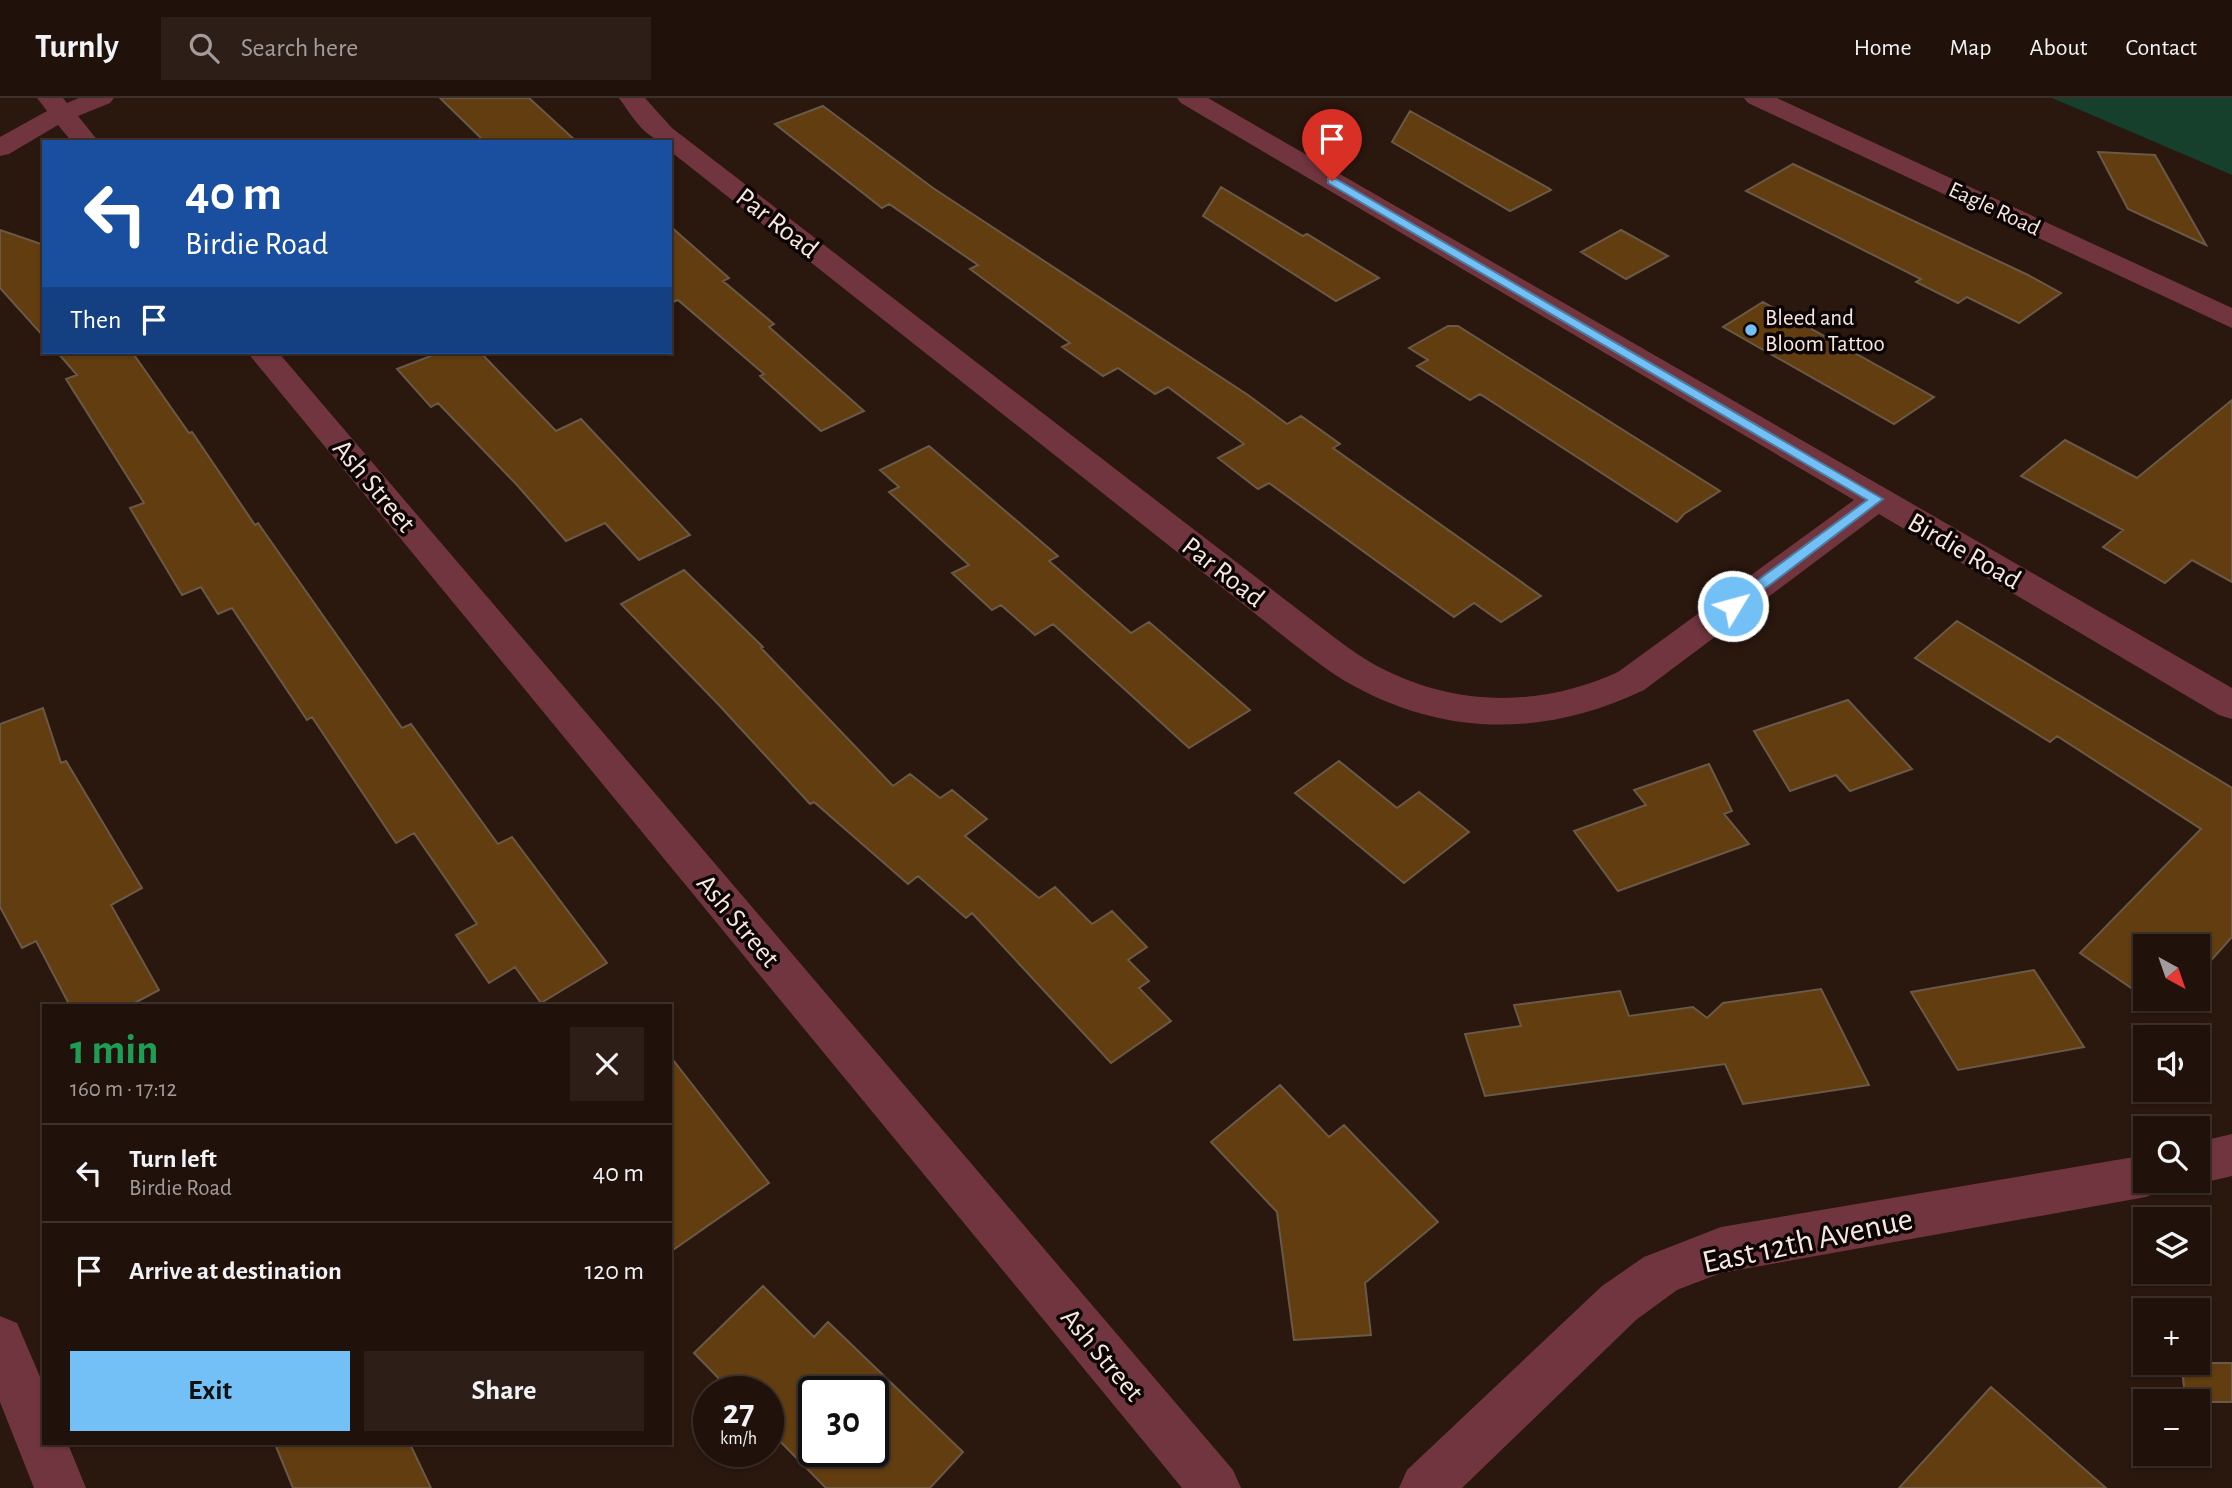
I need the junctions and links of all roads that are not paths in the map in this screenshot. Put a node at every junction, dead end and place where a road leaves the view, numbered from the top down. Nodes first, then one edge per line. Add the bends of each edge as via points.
1 (102, 98) edge
2 (632, 98) edge
3 (1190, 98) edge
4 (1757, 98) edge
5 (56, 106) edge
6 (84, 140) edge
7 (672, 140) edge
8 (672, 140) edge
9 (0, 148) edge
10 (2232, 319) edge
11 (264, 354) edge
12 (1877, 499) junction
13 (2232, 705) edge
14 (2232, 1155) edge
15 (2210, 1160) edge
16 (2133, 1178) edge
17 (0, 1340) edge
18 (42, 1444) edge
19 (43, 1445) edge
20 (60, 1488) edge
21 (1215, 1488) edge
22 (1425, 1488) edge

1 - 5 street
2 - 7 street, Par Road
3 - 12 street, Birdie Road
4 - 10 street, Eagle Road
5 - 6 street
5 - 9 street
8 - 12 street, Par Road via 1309,637 1364,675 1430,702 1486,712 1537,711 1606,695
11 - 21 street, Ash Street
12 - 13 street, Birdie Road
14 - 15 street
16 - 22 street, East 12th Avenue via 1721,1250 1661,1273 1619,1303
17 - 18 street
19 - 20 street

